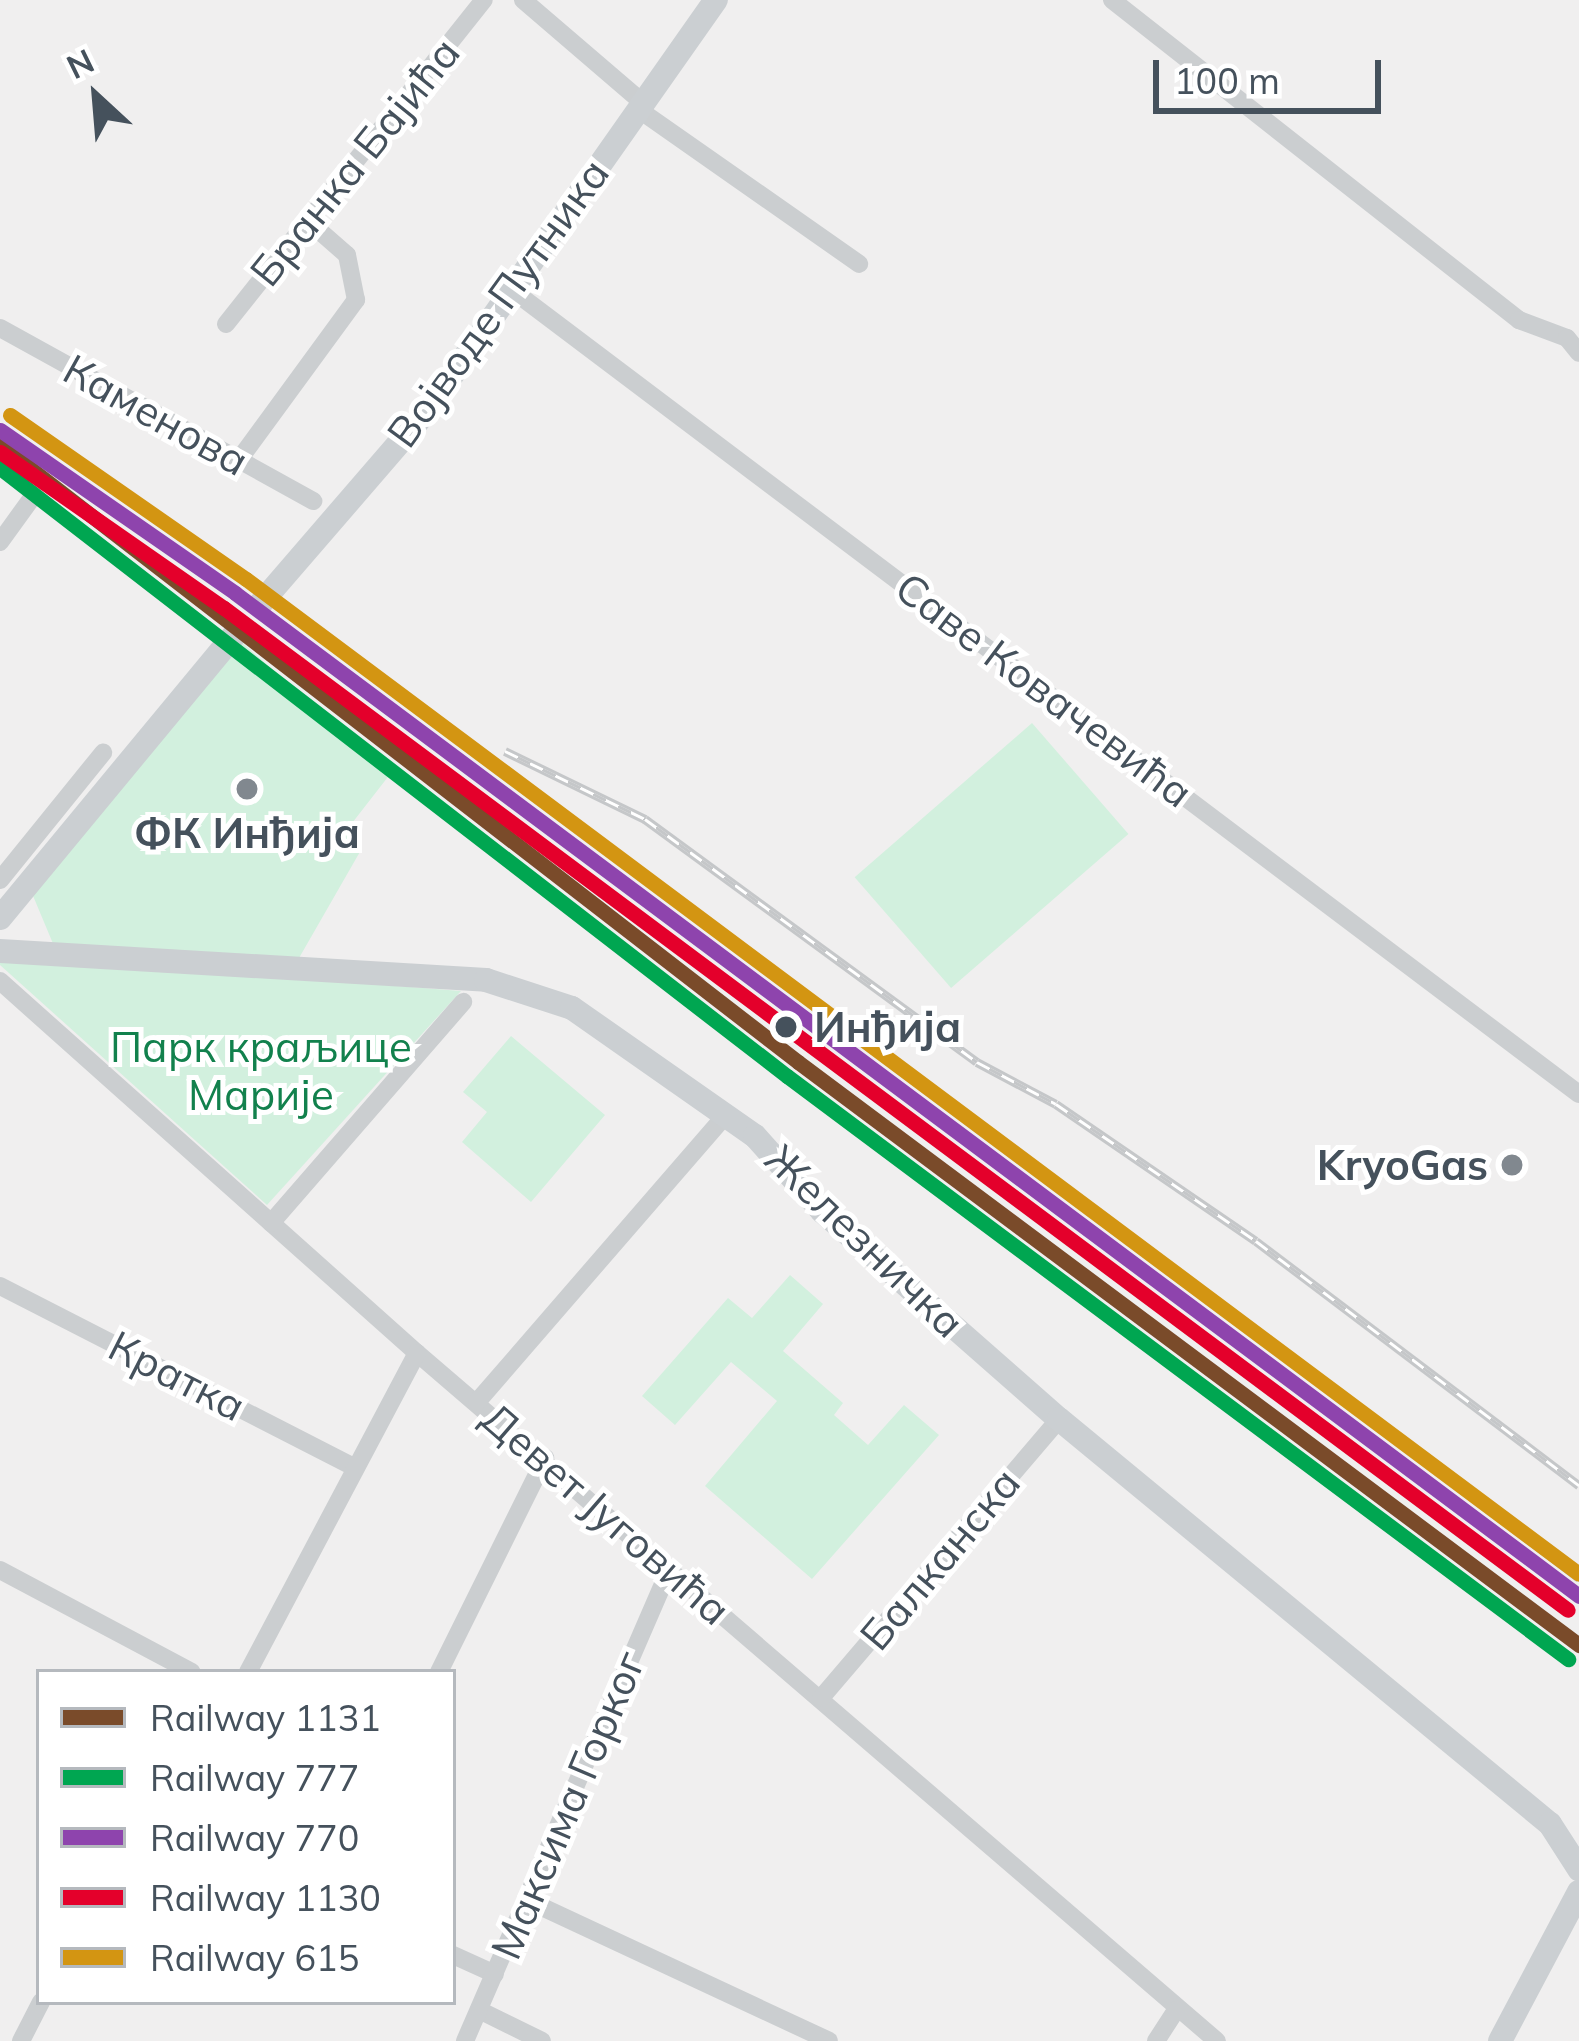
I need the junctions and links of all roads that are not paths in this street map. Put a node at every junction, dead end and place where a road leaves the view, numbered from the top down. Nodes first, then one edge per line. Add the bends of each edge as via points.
1 (484, 0) edge
2 (523, 0) edge
3 (716, 0) edge
4 (1112, 0) edge
5 (641, 106) junction
6 (308, 221) junction
7 (859, 264) dead end
8 (508, 287) junction
9 (226, 324) dead end
10 (0, 328) edge
11 (1579, 353) edge
12 (238, 460) junction
13 (34, 495) dead end
14 (313, 501) dead end
15 (0, 542) edge
16 (267, 596) tunnel mouth
17 (232, 638) tunnel mouth
18 (103, 753) dead end
19 (5, 899) edge
20 (0, 951) edge
21 (37, 952) junction
22 (0, 981) edge
23 (463, 1002) dead end
24 (1579, 1094) edge
25 (726, 1114) junction
26 (271, 1222) junction
27 (0, 1286) edge
28 (417, 1353) junction
29 (477, 1402) junction
30 (1059, 1420) junction
31 (545, 1458) junction
32 (354, 1467) junction
33 (670, 1568) junction
34 (0, 1570) edge
35 (186, 1669) edge
36 (250, 1669) edge
37 (440, 1669) edge
38 (821, 1698) junction
39 (1579, 1869) edge
40 (1579, 1892) edge
41 (527, 1900) junction
42 (456, 1955) edge
43 (495, 1974) junction
44 (39, 2005) edge
45 (479, 2010) junction
46 (1176, 2010) junction
47 (21, 2041) edge
48 (466, 2041) edge
49 (542, 2041) edge
50 (830, 2041) edge
51 (1156, 2041) edge
52 (1216, 2041) edge
53 (1500, 2041) edge

1 - 6 street, Бранка Бајића
2 - 5 street
3 - 5 street, Војводе Путника
4 - 11 street via 1519,320 1567,338
5 - 7 street
5 - 8 street, Војводе Путника
6 - 9 street, Бранка Бајића
6 - 12 street via 347,255 356,300
8 - 16 street, Војводе Путника via 429,408
8 - 24 street, Саве Ковачевића
10 - 12 street, Каменова
12 - 14 street, Каменова
13 - 15 street
17 - 19 street
18 - 19 street
19 - 21 street
20 - 21 street, Железничка
21 - 25 street, Железничка via 486,980 572,1008
22 - 26 street, Девет Југовића
23 - 26 street
25 - 29 street
25 - 30 street, Железничка via 799,1178 822,1211
26 - 28 street, Девет Југовића
27 - 32 street, Кратка
28 - 29 street, Девет Југовића
28 - 32 street
29 - 31 street, Девет Југовића
30 - 38 street, Балканска
30 - 39 street, Железничка via 1550,1824
31 - 33 street, Девет Југовића
31 - 37 street
32 - 36 street
33 - 38 street, Девет Југовића
33 - 41 street, Максима Горког
34 - 35 street
38 - 46 street, Девет Југовића
40 - 53 street
41 - 43 street, Максима Горког
41 - 50 street
42 - 43 street
43 - 45 street, Максима Горког
44 - 47 street
45 - 48 street, Максима Горког
45 - 49 street
46 - 51 street
46 - 52 street, Девет Југовића

